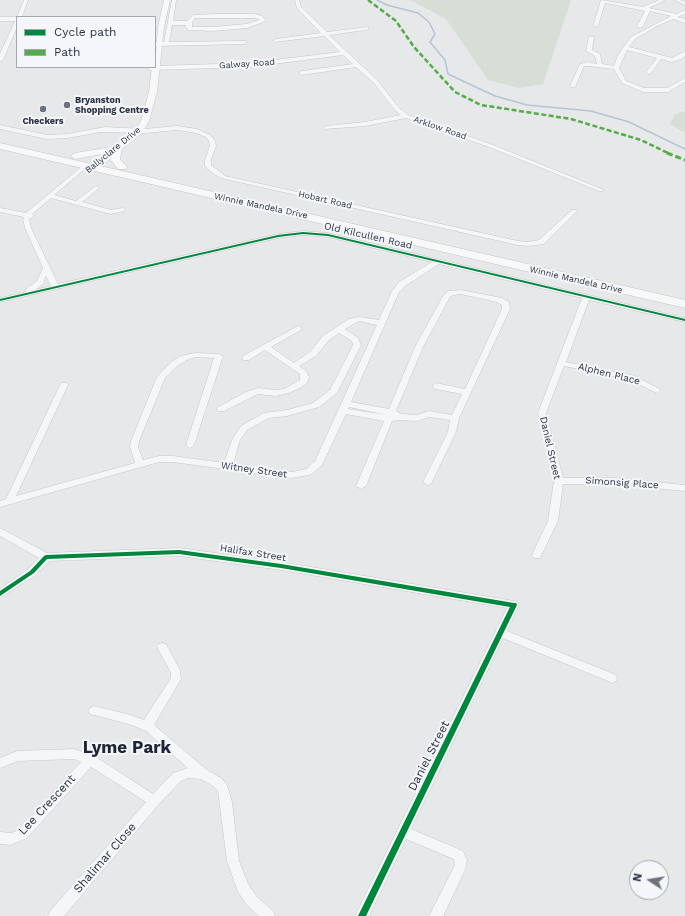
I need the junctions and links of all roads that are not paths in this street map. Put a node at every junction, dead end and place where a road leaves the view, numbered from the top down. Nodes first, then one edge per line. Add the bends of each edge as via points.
1 (26, 0) edge
2 (162, 0) edge
3 (167, 0) edge
4 (174, 0) edge
5 (297, 0) edge
6 (663, 0) edge
7 (676, 0) edge
8 (603, 1) edge
9 (685, 4) edge
10 (646, 10) junction
11 (685, 12) edge
12 (18, 16) edge
13 (674, 16) junction
14 (16, 19) edge
15 (0, 20) edge
16 (16, 21) edge
17 (685, 21) edge
18 (170, 23) junction
19 (189, 23) junction
20 (595, 26) dead end
21 (640, 26) dead end
22 (366, 28) dead end
23 (326, 35) junction
24 (591, 37) dead end
25 (156, 42) edge
26 (244, 42) dead end
27 (276, 42) dead end
28 (166, 44) junction
29 (3, 45) edge
30 (626, 48) junction
31 (685, 52) edge
32 (344, 53) junction
33 (660, 57) junction
34 (0, 60) edge
35 (356, 65) junction
36 (600, 66) junction
37 (156, 67) edge
38 (152, 68) edge
39 (616, 68) junction
40 (649, 72) dead end
41 (302, 73) dead end
42 (684, 82) edge
43 (573, 86) dead end
44 (406, 116) junction
45 (0, 127) edge
46 (326, 128) dead end
47 (137, 129) junction
48 (0, 140) edge
49 (0, 146) edge
50 (117, 148) junction
51 (105, 151) junction
52 (75, 156) junction
53 (93, 164) junction
54 (122, 167) junction
55 (96, 188) dead end
56 (601, 190) dead end
57 (53, 197) junction
58 (77, 203) junction
59 (0, 210) edge
60 (123, 210) dead end
61 (574, 211) dead end
62 (30, 215) junction
63 (438, 261) junction
64 (46, 269) junction
65 (54, 287) junction
66 (24, 294) junction
67 (587, 296) junction
68 (685, 296) edge
69 (0, 300) edge
70 (685, 304) edge
71 (685, 320) edge
72 (382, 323) junction
73 (298, 328) dead end
74 (339, 330) junction
75 (266, 347) junction
76 (246, 358) dead end
77 (561, 363) junction
78 (294, 366) junction
79 (64, 385) dead end
80 (436, 386) dead end
81 (657, 390) dead end
82 (468, 392) junction
83 (344, 407) junction
84 (222, 409) dead end
85 (394, 416) junction
86 (455, 418) junction
87 (190, 445) dead end
88 (140, 463) junction
89 (228, 466) junction
90 (559, 481) junction
91 (428, 482) dead end
92 (361, 486) dead end
93 (685, 488) edge
94 (5, 503) edge
95 (0, 532) edge
96 (537, 555) dead end
97 (46, 558) junction
98 (0, 594) edge
99 (514, 605) joint
100 (501, 633) junction
101 (162, 647) dead end
102 (612, 678) dead end
103 (94, 711) dead end
104 (147, 726) junction
105 (90, 760) junction
106 (0, 763) edge
107 (203, 774) junction
108 (154, 801) junction
109 (404, 832) junction
110 (0, 838) edge
111 (55, 916) edge
112 (268, 916) edge
113 (362, 916) edge
114 (436, 916) edge

1 - 12 street
2 - 25 street, Ballyclare Drive
3 - 25 street, Ballyclare Drive
4 - 18 street
5 - 23 street, Arklow Road via 299,7
6 - 10 street
7 - 9 street
8 - 10 street
8 - 20 street
10 - 13 street
10 - 21 street
11 - 13 street
13 - 17 street
13 - 30 street via 637,35
14 - 15 street
16 - 29 street
18 - 19 street
18 - 28 street
19 - 19 street via 190,19 195,17 255,16 263,21 246,26 213,29 188,28
22 - 23 street
23 - 27 street
23 - 32 street, Arklow Road
24 - 36 street via 589,51 598,56
25 - 28 street
26 - 28 street
29 - 34 street
30 - 33 street
30 - 39 street
31 - 33 street via 676,60
32 - 35 street, Arklow Road
32 - 37 street, Galway Road via 250,65
33 - 40 street
35 - 41 street
35 - 44 street, Arklow Road via 376,82
36 - 39 street
36 - 43 street via 582,65
38 - 47 street, Ballyclare Drive via 149,113
39 - 42 street via 624,82 643,90 668,90
44 - 46 street
44 - 56 street, Arklow Road via 491,146
45 - 47 street, Hobart Road via 47,137 99,130
47 - 50 street, Ballyclare Drive
47 - 51 street, Ballyclare Drive
47 - 61 street, Hobart Road via 187,129 208,136 213,146 208,166 223,177 523,244 534,243 549,236
48 - 52 main road, Winnie Mandela Drive
49 - 53 main road, Winnie Mandela Drive
50 - 53 street, Ballyclare Drive
50 - 54 main road via 115,159
51 - 52 main road
51 - 53 street, Ballyclare Drive
52 - 53 main road, Winnie Mandela Drive
53 - 54 main road, Winnie Mandela Drive
53 - 57 street, Ballyclare Drive
53 - 62 street, Ballyclare Drive
53 - 70 main road, Winnie Mandela Drive
54 - 68 main road, Winnie Mandela Drive
55 - 58 street
57 - 58 street
57 - 62 street, Ballyclare Drive
58 - 60 street via 111,212
59 - 62 street
62 - 64 street via 26,222
63 - 65 street, Old Kilcullen Road via 328,236 303,233 278,236
63 - 67 street, Old Kilcullen Road
63 - 72 street, Witney Street via 399,287
64 - 65 street
64 - 66 street via 40,282
65 - 66 street, Old Kilcullen Road
66 - 69 street, Old Kilcullen Road
67 - 71 street, Old Kilcullen Road
67 - 77 street, Daniel Street
72 - 74 street via 356,320
72 - 83 street, Witney Street
73 - 75 street
74 - 78 street via 326,338 313,354
74 - 89 street via 355,340 357,345 334,391 316,405 287,413 267,415 244,428 236,440
75 - 76 street
75 - 78 street
77 - 81 street, Alphen Place via 632,378
77 - 90 street, Daniel Street via 542,413
78 - 84 street via 305,376 297,386 276,393 254,392
79 - 94 street
80 - 82 street
82 - 85 street via 506,304 493,298 453,292 447,296 427,329
82 - 86 street
83 - 85 street
83 - 89 street, Witney Street via 319,463 309,472 292,475
85 - 86 street via 417,418 429,414
85 - 92 street
86 - 91 street via 452,432
87 - 88 street via 219,356 195,355 184,358 161,377 135,440 134,447
88 - 89 street, Witney Street via 173,459
88 - 94 street, Witney Street
90 - 93 street, Simonsig Place via 614,481
90 - 96 street, Daniel Street via 553,521
95 - 97 street
97 - 98 street via 32,572
97 - 99 street, Halifax Street via 195,553
99 - 100 street, Daniel Street
100 - 102 street
100 - 109 street, Daniel Street
101 - 104 street via 176,673 176,679
103 - 104 street
104 - 107 street
105 - 106 street via 74,754 30,755 17,756
105 - 108 street
105 - 110 street, Lee Crescent via 23,834 11,839
107 - 108 street, Shalimar Close via 188,773 177,777
107 - 112 street via 223,789 233,862 243,888
108 - 111 street, Shalimar Close
109 - 113 street, Daniel Street
109 - 114 street via 459,855 461,860 461,866

